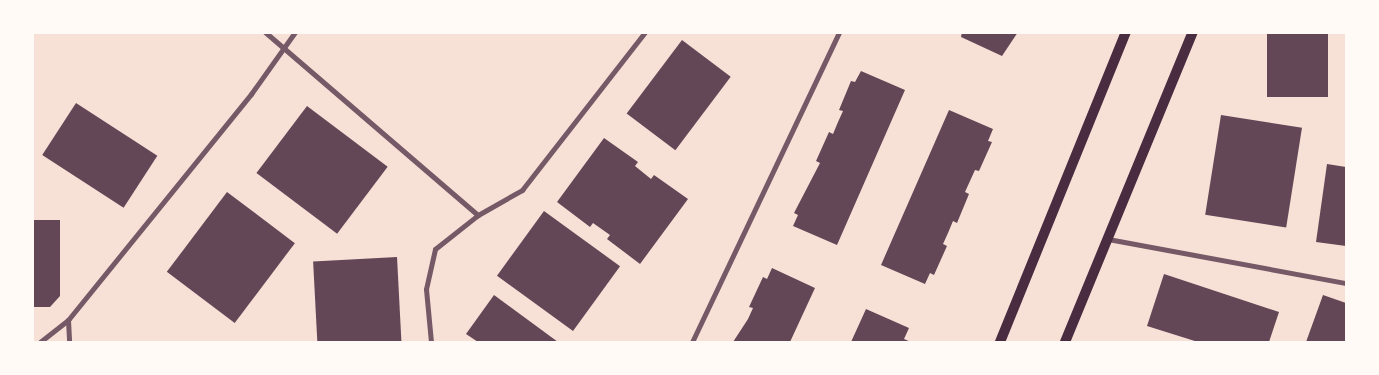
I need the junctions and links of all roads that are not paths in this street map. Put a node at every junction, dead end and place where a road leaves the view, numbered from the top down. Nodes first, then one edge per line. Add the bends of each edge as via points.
1 (265, 32) edge
2 (295, 32) edge
3 (645, 32) edge
4 (839, 32) edge
5 (1126, 32) edge
6 (1193, 32) edge
7 (284, 48) junction
8 (478, 215) junction
9 (1108, 239) junction
10 (1346, 283) edge
11 (68, 320) junction
12 (40, 342) edge
13 (69, 342) edge
14 (431, 342) edge
15 (692, 342) edge
16 (1000, 342) edge
17 (1065, 342) edge

1 - 7 street
2 - 7 street
3 - 8 street via 522,190
4 - 15 street
5 - 16 main road
6 - 9 main road
7 - 8 street
7 - 11 street via 251,94
8 - 14 street via 435,249 426,290
9 - 10 street
9 - 17 main road
11 - 12 street
11 - 13 street

